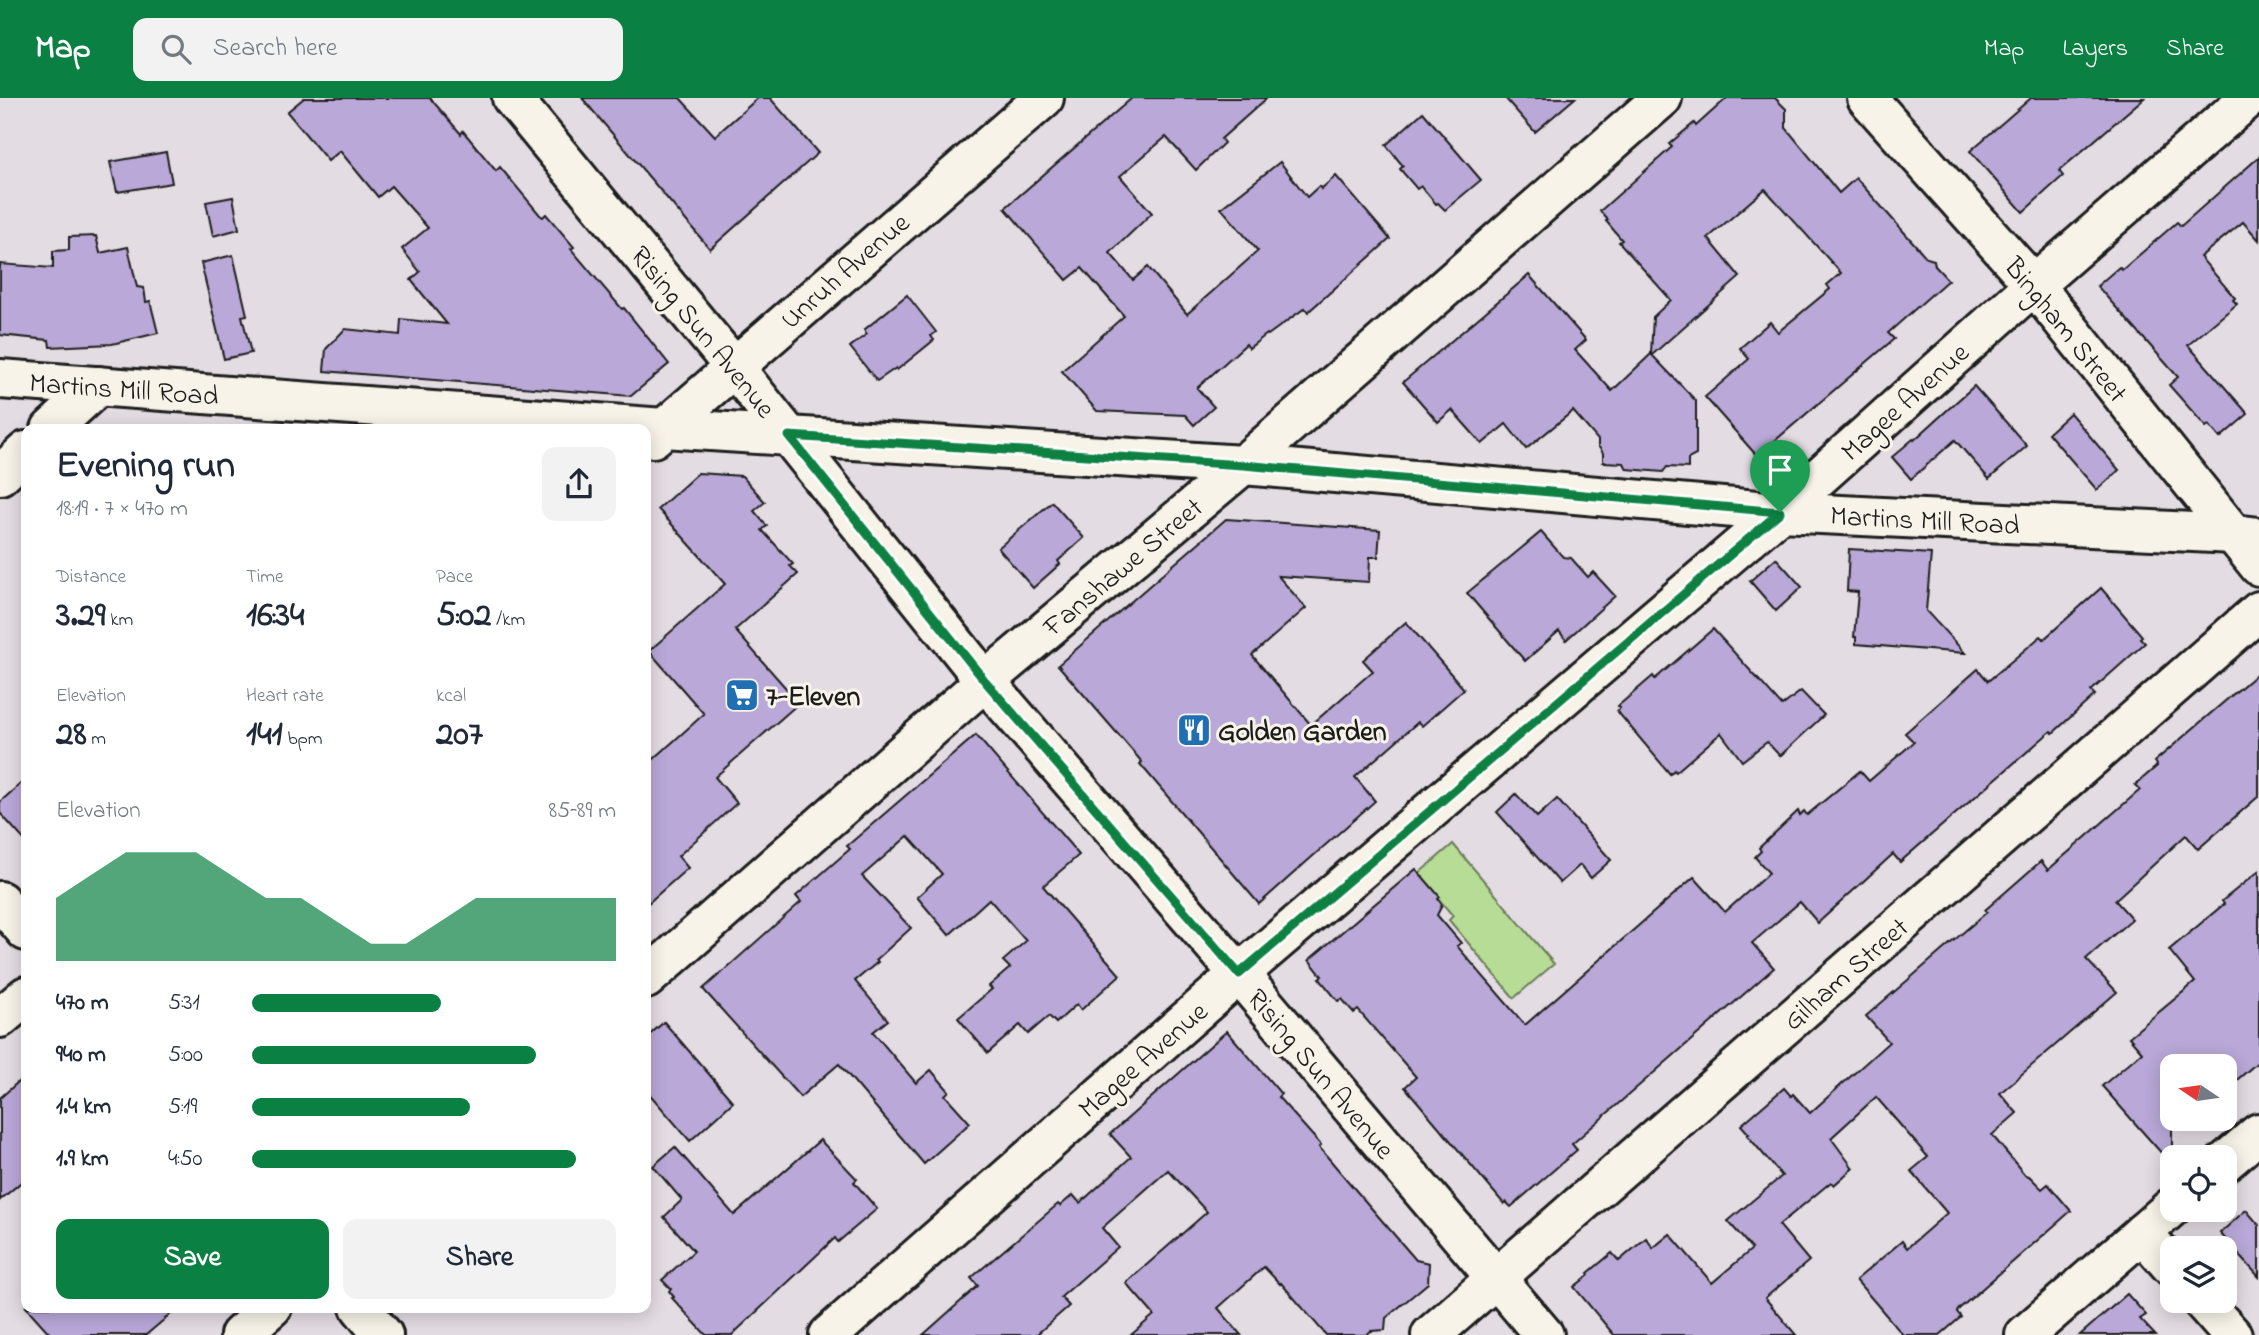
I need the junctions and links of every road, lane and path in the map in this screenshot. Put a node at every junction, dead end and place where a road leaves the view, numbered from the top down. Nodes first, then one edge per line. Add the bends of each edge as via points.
1 (512, 98) edge
2 (1044, 98) edge
3 (1662, 98) edge
4 (1867, 98) edge
5 (2249, 98) edge
6 (2034, 285) junction
7 (733, 366) junction
8 (0, 379) edge
9 (99, 386) junction
10 (57, 424) edge
11 (522, 424) edge
12 (655, 436) edge
13 (789, 436) junction
14 (21, 456) edge
15 (1243, 465) junction
16 (0, 475) edge
17 (1780, 512) junction
18 (2246, 536) edge
19 (2259, 566) edge
20 (2259, 611) edge
21 (985, 681) junction
22 (0, 901) edge
23 (21, 925) edge
24 (1239, 974) junction
25 (651, 975) edge
26 (21, 1000) edge
27 (0, 1018) edge
28 (2259, 1133) edge
29 (2237, 1152) edge
30 (2160, 1217) edge
31 (2142, 1233) junction
32 (2160, 1253) edge
33 (1496, 1279) junction
34 (265, 1313) edge
35 (365, 1313) edge
36 (2213, 1313) edge
37 (240, 1335) edge
38 (383, 1335) edge
39 (829, 1335) edge
40 (1431, 1335) edge
41 (1544, 1335) edge
42 (2025, 1335) edge
43 (2232, 1335) edge

1 - 7 street, Rising Sun Avenue
2 - 7 street, Unruh Avenue
3 - 15 street, Fanshawe Street
4 - 6 street, Bingham Street
5 - 6 street, Magee Avenue
6 - 17 street, Magee Avenue
6 - 18 street, Bingham Street
7 - 12 street, Unruh Avenue
7 - 13 street, Rising Sun Avenue
8 - 9 street, Martins Mill Road
9 - 10 street
9 - 11 street, Martins Mill Road
12 - 13 street, Martins Mill Road
13 - 15 street, Martins Mill Road
13 - 21 street, Rising Sun Avenue
14 - 16 street
15 - 17 street, Martins Mill Road
15 - 21 street, Fanshawe Street
17 - 18 street, Martins Mill Road
17 - 24 street, Magee Avenue
18 - 19 street, Bingham Street
20 - 33 street, Gilham Street
21 - 24 street, Rising Sun Avenue
21 - 25 street, Fanshawe Street
22 - 23 street
24 - 33 street, Rising Sun Avenue
24 - 39 street, Magee Avenue
26 - 27 street
28 - 29 street
30 - 31 street
31 - 32 street
31 - 42 street
33 - 40 street, Gilham Street
33 - 41 street, Rising Sun Avenue
34 - 37 street
35 - 38 street
36 - 43 street

